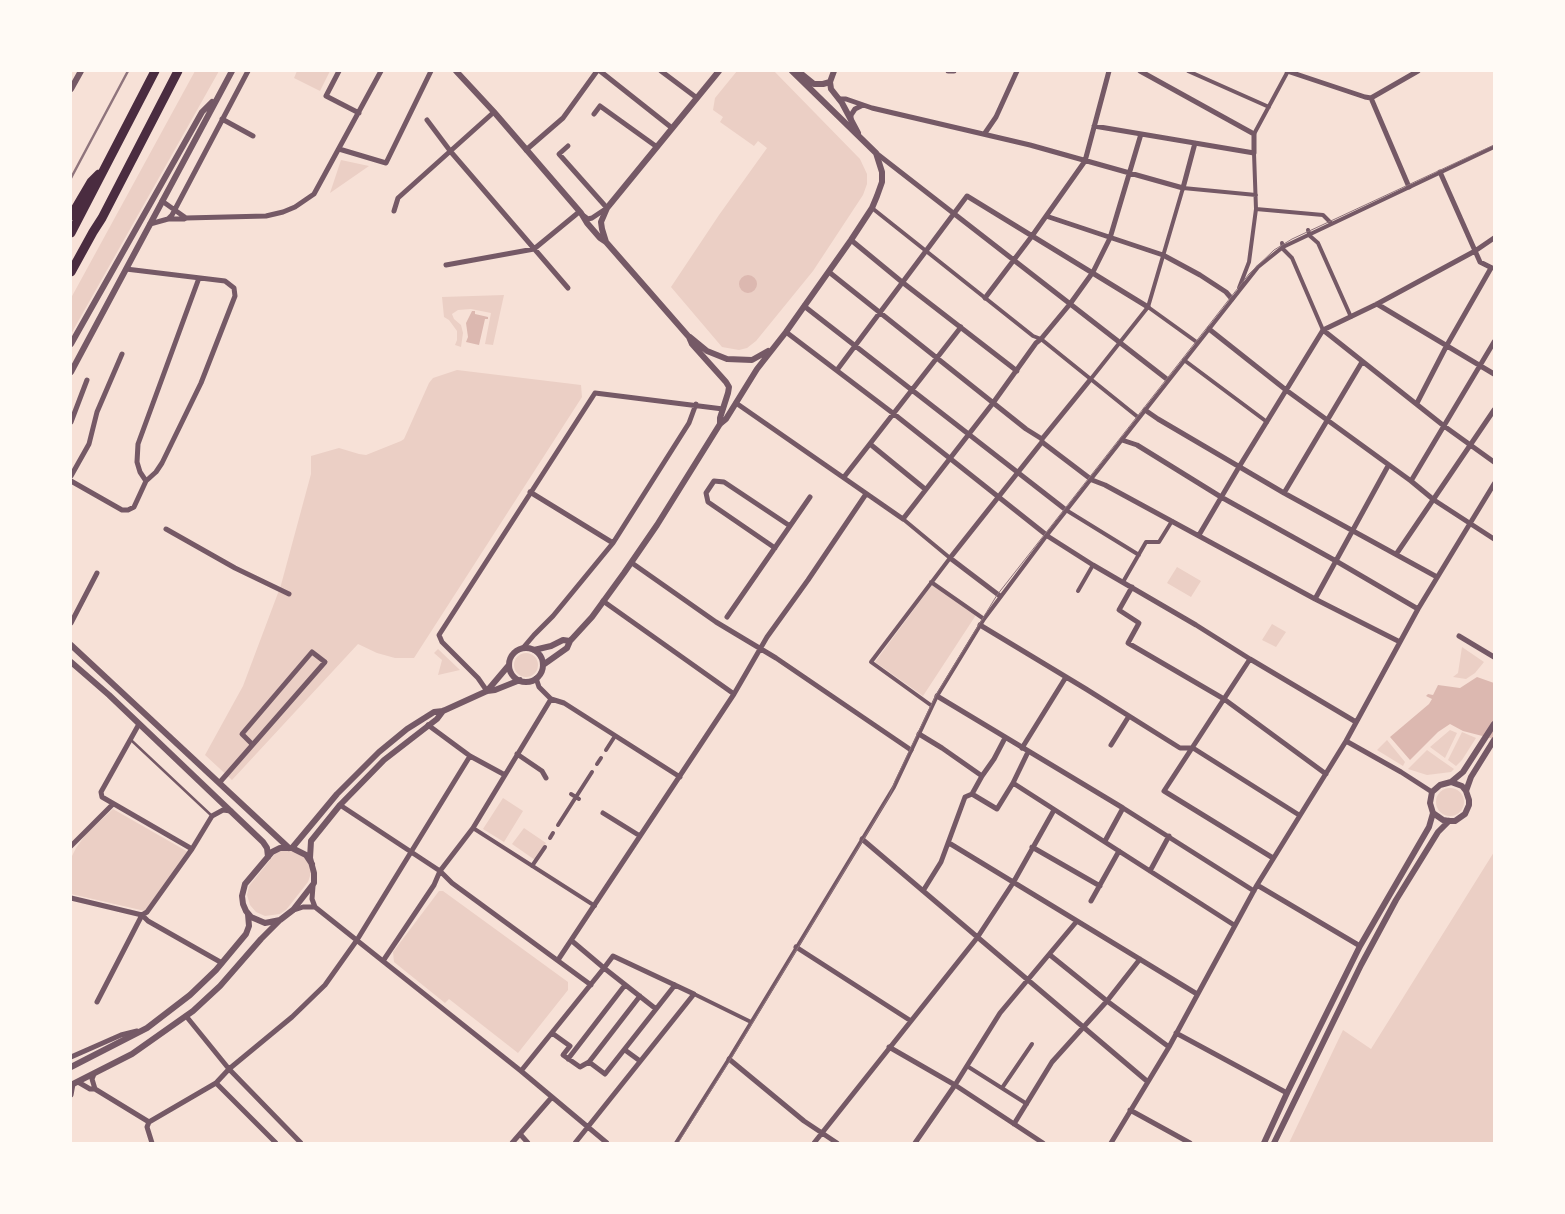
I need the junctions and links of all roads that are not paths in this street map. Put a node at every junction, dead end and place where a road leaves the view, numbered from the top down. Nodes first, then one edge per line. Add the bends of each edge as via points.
1 (81, 71) edge
2 (155, 71) edge
3 (178, 71) edge
4 (232, 71) edge
5 (248, 71) edge
6 (339, 71) edge
7 (381, 71) edge
8 (432, 71) edge
9 (456, 71) edge
10 (598, 71) edge
11 (661, 71) edge
12 (719, 71) edge
13 (792, 71) edge
14 (798, 71) edge
15 (834, 71) edge
16 (948, 71) edge
17 (954, 71) edge
18 (1017, 71) edge
19 (1109, 71) edge
20 (1140, 71) edge
21 (1188, 71) edge
22 (1288, 71) edge
23 (1418, 71) edge
24 (830, 82) junction
25 (71, 89) edge
26 (217, 98) junction
27 (697, 98) junction
28 (1371, 98) junction
29 (840, 100) junction
30 (865, 106) junction
31 (1269, 107) junction
32 (494, 112) junction
33 (359, 114) junction
34 (594, 114) dead end
35 (222, 119) junction
36 (427, 120) dead end
37 (852, 122) junction
38 (1094, 126) junction
39 (672, 128) junction
40 (985, 133) junction
41 (1141, 134) junction
42 (1254, 134) junction
43 (253, 136) dead end
44 (860, 138) junction
45 (1195, 143) junction
46 (568, 146) dead end
47 (657, 147) junction
48 (1494, 147) edge
49 (340, 148) junction
50 (526, 150) junction
51 (451, 152) junction
52 (876, 153) junction
53 (1254, 153) junction
54 (1085, 161) junction
55 (106, 167) junction
56 (1440, 172) junction
57 (1130, 173) junction
58 (1409, 187) junction
59 (1182, 188) junction
60 (1256, 195) junction
61 (162, 201) junction
62 (607, 208) junction
63 (872, 208) junction
64 (1256, 209) junction
65 (174, 210) junction
66 (394, 211) dead end
67 (580, 213) junction
68 (955, 214) junction
69 (71, 216) edge
70 (1046, 216) junction
71 (186, 218) junction
72 (168, 219) junction
73 (1331, 223) junction
74 (150, 224) junction
75 (1308, 232) junction
76 (71, 234) edge
77 (1032, 236) junction
78 (1110, 238) junction
79 (1494, 238) edge
80 (851, 240) junction
81 (606, 242) junction
82 (1282, 245) junction
83 (534, 249) junction
84 (1475, 251) junction
85 (926, 252) junction
86 (1163, 254) junction
87 (1014, 261) junction
88 (446, 265) dead end
89 (1492, 268) edge
90 (126, 269) junction
91 (71, 272) edge
92 (829, 272) junction
93 (1093, 272) junction
94 (199, 278) junction
95 (902, 282) junction
96 (568, 288) dead end
97 (1239, 291) junction
98 (985, 298) junction
99 (1232, 299) junction
100 (1070, 304) junction
101 (1376, 304) junction
102 (804, 306) junction
103 (1148, 307) junction
104 (880, 314) junction
105 (1350, 317) junction
106 (961, 328) junction
107 (1209, 329) junction
108 (1323, 330) junction
109 (786, 332) junction
110 (689, 337) junction
111 (1041, 340) junction
112 (1119, 342) junction
113 (1494, 342) edge
114 (1198, 343) junction
115 (71, 344) edge
116 (1447, 345) junction
117 (854, 346) junction
118 (774, 347) junction
119 (122, 354) dead end
120 (938, 358) junction
121 (1183, 360) junction
122 (1362, 362) junction
123 (1480, 365) junction
124 (837, 370) junction
125 (1017, 371) junction
126 (71, 372) edge
127 (1494, 374) edge
128 (88, 380) dead end
129 (1090, 380) junction
130 (1168, 380) junction
131 (913, 390) junction
132 (1286, 390) junction
133 (736, 403) junction
134 (993, 403) junction
135 (1417, 403) junction
136 (696, 404) junction
137 (724, 409) junction
138 (1145, 410) junction
139 (1494, 410) edge
140 (894, 414) junction
141 (1139, 418) junction
142 (1328, 420) junction
143 (71, 422) edge
144 (1267, 422) junction
145 (720, 424) junction
146 (1444, 426) junction
147 (968, 434) junction
148 (1042, 440) junction
149 (1122, 440) junction
150 (870, 444) junction
151 (1470, 445) junction
152 (949, 458) junction
153 (1494, 462) edge
154 (1388, 466) junction
155 (1238, 467) junction
156 (1017, 473) junction
157 (71, 476) edge
158 (844, 477) junction
159 (1090, 479) junction
160 (71, 481) edge
161 (146, 481) junction
162 (1411, 481) junction
163 (1494, 484) edge
164 (925, 489) junction
165 (530, 492) junction
166 (1284, 493) junction
167 (866, 494) junction
168 (1221, 496) junction
169 (810, 497) dead end
170 (999, 497) junction
171 (1434, 500) junction
172 (1066, 510) junction
173 (903, 519) junction
174 (1172, 520) junction
175 (1470, 525) junction
176 (790, 526) junction
177 (166, 529) dead end
178 (1352, 531) junction
179 (1199, 535) junction
180 (1048, 536) junction
181 (1494, 540) edge
182 (613, 543) junction
183 (775, 548) junction
184 (1397, 553) junction
185 (1139, 555) junction
186 (950, 558) junction
187 (1336, 561) junction
188 (632, 563) junction
189 (1093, 565) junction
190 (97, 573) dead end
191 (1437, 576) junction
192 (931, 582) junction
193 (1123, 582) junction
194 (1132, 587) junction
195 (1078, 590) dead end
196 (289, 594) dead end
197 (1000, 596) junction
198 (1315, 599) junction
199 (603, 601) junction
200 (1418, 609) junction
201 (727, 617) dead end
202 (984, 619) junction
203 (71, 623) edge
204 (980, 626) junction
205 (1459, 636) dead end
206 (570, 641) junction
207 (1400, 642) junction
208 (71, 645) edge
209 (523, 648) junction
210 (534, 650) junction
211 (761, 650) junction
212 (1494, 658) edge
213 (1250, 659) junction
214 (71, 662) edge
215 (509, 665) junction
216 (543, 665) junction
217 (1066, 677) junction
218 (536, 678) junction
219 (520, 680) junction
220 (487, 691) junction
221 (734, 694) junction
222 (937, 696) junction
223 (551, 699) junction
224 (1224, 699) junction
225 (932, 706) junction
226 (443, 711) junction
227 (1129, 716) junction
228 (1356, 722) junction
229 (139, 724) junction
230 (1494, 724) edge
231 (428, 725) junction
232 (919, 734) junction
233 (615, 736) junction
234 (1006, 738) junction
235 (130, 739) junction
236 (1494, 740) edge
237 (1346, 741) junction
238 (252, 744) junction
239 (1110, 745) dead end
240 (1022, 748) junction
241 (1193, 748) junction
242 (606, 750) dead end
243 (911, 750) junction
244 (1028, 752) junction
245 (517, 754) junction
246 (470, 756) junction
247 (601, 758) dead end
248 (597, 764) dead end
249 (592, 772) dead end
250 (1326, 774) junction
251 (505, 775) junction
252 (982, 776) junction
253 (680, 777) junction
254 (548, 780) dead end
255 (220, 782) junction
256 (1013, 782) junction
257 (1450, 782) junction
258 (1466, 790) junction
259 (1432, 792) junction
260 (972, 794) junction
261 (113, 804) junction
262 (340, 805) junction
263 (1123, 808) junction
264 (1054, 810) junction
265 (231, 811) junction
266 (602, 813) dead end
267 (1433, 813) junction
268 (1299, 815) junction
269 (212, 816) junction
270 (1449, 821) junction
271 (558, 825) dead end
272 (473, 828) junction
273 (553, 832) dead end
274 (640, 836) junction
275 (1169, 836) junction
276 (550, 838) dead end
277 (862, 839) junction
278 (1105, 842) junction
279 (949, 843) junction
280 (71, 845) edge
281 (545, 846) dead end
282 (1032, 847) junction
283 (291, 848) junction
284 (192, 849) junction
285 (412, 851) junction
286 (1119, 851) junction
287 (268, 857) junction
288 (1273, 858) junction
289 (312, 864) junction
290 (532, 866) junction
291 (440, 871) junction
292 (1150, 871) junction
293 (314, 882) junction
294 (1013, 883) junction
295 (1257, 885) junction
296 (1100, 886) junction
297 (923, 891) junction
298 (1254, 891) junction
299 (71, 898) edge
300 (1091, 901) dead end
301 (595, 906) junction
302 (315, 907) junction
303 (293, 910) junction
304 (248, 914) junction
305 (142, 915) junction
306 (280, 920) junction
307 (1077, 921) junction
308 (1234, 925) junction
309 (977, 938) junction
310 (357, 940) junction
311 (572, 941) junction
312 (796, 946) junction
313 (1360, 946) junction
314 (1050, 955) junction
315 (1140, 959) junction
316 (558, 960) junction
317 (383, 961) junction
318 (222, 963) junction
319 (604, 968) junction
320 (1028, 981) junction
321 (591, 985) junction
322 (625, 985) junction
323 (675, 985) junction
324 (694, 994) junction
325 (1197, 994) junction
326 (640, 996) junction
327 (1107, 1001) junction
328 (97, 1002) dead end
329 (656, 1009) junction
330 (186, 1016) junction
331 (910, 1021) junction
332 (752, 1022) junction
333 (147, 1028) junction
334 (1083, 1028) junction
335 (552, 1032) junction
336 (1176, 1033) junction
337 (1032, 1044) dead end
338 (1169, 1046) junction
339 (890, 1047) junction
340 (625, 1050) junction
341 (71, 1057) edge
342 (568, 1059) junction
343 (729, 1059) junction
344 (640, 1060) junction
345 (589, 1062) junction
346 (967, 1066) junction
347 (71, 1067) edge
348 (229, 1069) junction
349 (521, 1071) junction
350 (94, 1074) junction
351 (1148, 1082) junction
352 (216, 1083) junction
353 (74, 1084) edge
354 (955, 1085) junction
355 (1002, 1088) junction
356 (95, 1089) junction
357 (1287, 1093) junction
358 (71, 1095) edge
359 (552, 1097) junction
360 (1027, 1104) junction
361 (1130, 1110) junction
362 (149, 1122) junction
363 (1014, 1124) junction
364 (587, 1128) junction
365 (822, 1132) junction
366 (520, 1134) junction
367 (152, 1143) edge
368 (276, 1143) edge
369 (301, 1143) edge
370 (512, 1143) edge
371 (528, 1143) edge
372 (574, 1143) edge
373 (607, 1143) edge
374 (676, 1143) edge
375 (814, 1143) edge
376 (837, 1143) edge
377 (915, 1143) edge
378 (1043, 1143) edge
379 (1111, 1143) edge
380 (1190, 1143) edge
381 (1264, 1143) edge
382 (1274, 1143) edge

1 - 25 street
2 - 55 highway
3 - 91 highway
4 - 26 street
5 - 35 street
6 - 33 street via 326,96
7 - 33 street
8 - 49 street via 386,162
9 - 32 street
10 - 39 street
10 - 50 street via 563,118
11 - 27 street
12 - 27 street
13 - 44 street
14 - 24 street via 814,84
15 - 24 street
16 - 17 street
18 - 40 street
19 - 38 street
20 - 42 street
21 - 31 street
22 - 28 street
22 - 31 street
23 - 28 street
24 - 29 street via 831,89
26 - 61 street
26 - 115 street via 202,112
27 - 39 street
28 - 58 street
29 - 30 street via 846,98
29 - 37 street
30 - 37 street via 855,109 851,115
30 - 40 street
31 - 42 street
32 - 50 street
32 - 51 street
33 - 49 street
34 - 47 street via 600,106
35 - 43 street
35 - 65 street
36 - 51 street
37 - 44 street
38 - 41 street
38 - 54 street
39 - 47 street
40 - 54 street
41 - 45 street
41 - 57 street
42 - 53 street
44 - 52 street
45 - 53 street
45 - 59 street
46 - 62 street via 559,154
47 - 62 street
48 - 56 street
49 - 71 street via 314,194 295,207 266,216
50 - 67 street
51 - 66 street via 398,198
51 - 83 street
52 - 63 street via 882,179
52 - 68 street
53 - 60 street
54 - 57 street
54 - 70 street
55 - 69 highway via 91,182
55 - 76 highway
56 - 58 street
56 - 84 street
57 - 59 street
57 - 78 street
58 - 73 street
59 - 60 street
59 - 86 street
60 - 64 street
61 - 65 street
61 - 74 street
62 - 67 street via 588,219
62 - 81 street via 602,222
63 - 80 street
63 - 85 street
64 - 73 street via 1323,215
64 - 97 street via 1249,262
65 - 71 street
65 - 72 street
67 - 81 street
67 - 83 street
68 - 77 street via 968,196
68 - 85 street
68 - 87 street
70 - 77 street
70 - 78 street
71 - 72 street
72 - 74 street
73 - 75 street
74 - 90 street
75 - 82 street
75 - 105 street via 1318,243
77 - 87 street
77 - 93 street
78 - 86 street
78 - 93 street
79 - 84 street
80 - 92 street
80 - 95 street
81 - 110 street
82 - 97 street via 1258,267
82 - 108 street via 1292,258
83 - 88 street
83 - 96 street
84 - 89 street via 1480,262
84 - 101 street
85 - 95 street
85 - 98 street
86 - 99 street via 1200,275
86 - 103 street
87 - 98 street
87 - 100 street
89 - 116 street
90 - 94 street
90 - 126 street
92 - 102 street
92 - 104 street
93 - 100 street
93 - 103 street
94 - 161 street via 138,444 140,472
94 - 161 street via 229,282 234,288 234,296 201,384 162,463
95 - 104 street
95 - 106 street
97 - 99 street
98 - 111 street
99 - 107 street
100 - 111 street
100 - 112 street
101 - 105 street
101 - 116 street
102 - 109 street
102 - 117 street
103 - 112 street
103 - 114 street
104 - 117 street
104 - 120 street
105 - 108 street
106 - 120 street
106 - 125 street
107 - 114 street
107 - 132 street
108 - 122 street
108 - 132 street
109 - 118 street
109 - 124 street
110 - 118 street via 707,351 736,360 758,358
110 - 137 street via 728,384
111 - 125 street
111 - 129 street
112 - 129 street
112 - 130 street
113 - 123 street
114 - 121 street
116 - 123 street
116 - 135 street
117 - 124 street
117 - 131 street
118 - 133 street
119 - 157 street via 97,412 88,444
120 - 131 street
120 - 134 street
121 - 130 street
121 - 144 street
122 - 135 street
122 - 142 street
123 - 127 street
123 - 146 street
124 - 140 street
125 - 134 street
128 - 143 street
129 - 141 street
129 - 148 street
130 - 138 street
131 - 140 street
131 - 147 street
132 - 142 street
132 - 144 street
133 - 145 street
133 - 158 street
134 - 147 street
134 - 148 street
135 - 146 street
136 - 137 street
136 - 165 street via 595,393
136 - 182 street via 689,423
137 - 145 street
138 - 141 street
138 - 155 street
139 - 151 street
140 - 150 street
140 - 152 street
141 - 149 street
142 - 154 street
142 - 166 street
144 - 155 street
145 - 188 street
146 - 151 street
146 - 162 street
147 - 152 street
147 - 156 street
148 - 156 street
148 - 159 street
149 - 159 street
149 - 168 street via 1137,445
150 - 158 street
150 - 164 street
151 - 153 street
151 - 171 street
152 - 164 street
152 - 170 street
154 - 162 street
154 - 178 street
155 - 166 street
155 - 168 street
156 - 170 street
156 - 172 street
158 - 167 street
159 - 172 street
159 - 174 street
160 - 161 street via 119,509 128,510 134,507
162 - 171 street
163 - 175 street
164 - 173 street
165 - 182 street
165 - 220 street via 438,635
166 - 178 street
167 - 173 street
167 - 211 street
168 - 179 street
168 - 187 street
169 - 176 street
170 - 180 street
170 - 186 street
171 - 175 street
171 - 184 street
172 - 180 street
172 - 185 street
173 - 186 street
174 - 179 street
174 - 185 street via 1159,542 1146,542
175 - 181 street
175 - 191 street
176 - 183 street
176 - 183 street via 724,482 714,481 706,493 708,502
177 - 196 street
178 - 184 street
178 - 187 street
179 - 198 street
180 - 189 street
180 - 197 street
182 - 209 street
183 - 201 street
184 - 191 street
185 - 193 street
186 - 192 street
186 - 197 street
187 - 198 street
187 - 200 street
188 - 199 street
188 - 211 street
189 - 193 street
189 - 195 street
190 - 203 street
191 - 200 street
192 - 202 street
192 - 225 street via 871,662
193 - 194 street
194 - 213 street
194 - 224 street via 1119,610 1138,623 1128,643
197 - 202 street
198 - 207 street
199 - 206 street
199 - 221 street
200 - 207 street
202 - 204 street
204 - 217 street
204 - 222 street
205 - 212 street
206 - 210 street via 563,640
206 - 216 street via 567,648
207 - 228 street
208 - 255 street
209 - 210 street
209 - 215 street via 514,653
210 - 216 street
211 - 221 street
211 - 243 street
213 - 224 street
213 - 228 street
214 - 229 street
215 - 219 street via 512,674
215 - 220 street
216 - 218 street
217 - 227 street
217 - 240 street
218 - 219 street
218 - 223 street via 539,687
219 - 220 street
220 - 226 street
221 - 253 street
222 - 225 street
222 - 234 street
223 - 233 street via 564,703
223 - 245 street
224 - 241 street
224 - 250 street
225 - 232 street
226 - 231 street
226 - 283 street via 434,712 407,729 380,752 337,794
227 - 239 street
227 - 241 street via 1180,748
228 - 237 street
229 - 235 street
229 - 265 street
230 - 257 street via 1463,772
231 - 246 street
231 - 262 street via 384,760
232 - 243 street
232 - 252 street
233 - 242 street
233 - 253 street
234 - 240 street
234 - 252 street
235 - 261 street via 101,792 102,797
235 - 269 lane
236 - 258 street
237 - 250 street
237 - 259 street
238 - 238 street via 325,662 312,652 242,734
238 - 255 street
240 - 244 street
241 - 268 street
241 - 288 street via 1164,791
243 - 277 street via 894,787
244 - 256 street
244 - 263 street
245 - 251 street
245 - 254 street via 542,771
246 - 251 street
246 - 285 street
247 - 248 street
249 - 271 street
250 - 268 street
251 - 272 street
252 - 260 street
253 - 274 street
255 - 283 street
256 - 260 street via 997,809
256 - 264 street
257 - 258 street
257 - 259 street via 1440,784
258 - 270 street via 1470,800 1468,810 1460,818
259 - 267 street via 1430,803
260 - 279 street via 965,797
261 - 280 street
261 - 284 street
262 - 285 street
262 - 289 street via 311,841
263 - 275 street
263 - 278 street
264 - 278 street
264 - 282 street
265 - 269 street via 223,810
265 - 287 street via 263,842
266 - 274 street
267 - 270 street
267 - 313 street via 1429,827
268 - 288 street
269 - 284 street
270 - 382 street via 1438,832 1391,908
272 - 290 street
272 - 291 street
273 - 276 street
274 - 301 street
275 - 292 street
275 - 298 street
277 - 297 street
277 - 312 street
278 - 286 street
279 - 294 street
279 - 297 street
281 - 290 street
282 - 294 street
282 - 296 street
283 - 287 street via 276,850
283 - 289 street via 306,855
284 - 305 street
285 - 291 street
285 - 310 street
286 - 292 street
286 - 296 street
287 - 304 street via 244,884 242,904
288 - 295 street
289 - 293 street
290 - 301 street
291 - 316 street
291 - 317 street
292 - 308 street
293 - 302 street via 312,899
293 - 303 street
294 - 307 street
294 - 309 street
295 - 298 street
295 - 313 street
296 - 300 street
297 - 309 street
298 - 308 street
299 - 305 street
301 - 311 street
302 - 303 street
302 - 310 street
303 - 306 street
304 - 306 street via 265,923
304 - 318 street via 246,934
305 - 318 street
305 - 328 street
306 - 330 street via 220,986
307 - 314 street
307 - 315 street
308 - 325 street
309 - 320 street
309 - 331 street
310 - 317 street
310 - 348 street via 316,996
311 - 316 street
311 - 319 street
312 - 331 street
312 - 332 street
313 - 357 street
314 - 320 street
314 - 327 street
315 - 325 street
315 - 327 street
316 - 321 street
317 - 349 street
318 - 333 street via 190,995
319 - 321 street
319 - 322 street
319 - 323 street via 613,956
320 - 334 street
320 - 346 street via 1000,1013
321 - 335 street
322 - 326 street
322 - 342 street
323 - 324 street
323 - 329 street
324 - 332 street
324 - 344 street
325 - 336 street
326 - 329 street
326 - 345 street
327 - 334 street
327 - 338 street
329 - 340 street
330 - 348 street
330 - 350 street via 132,1054
331 - 339 street
332 - 343 street
333 - 341 street via 121,1035
333 - 347 street
334 - 351 street
334 - 360 street via 1052,1062
335 - 342 street via 570,1046 563,1055
335 - 349 street
336 - 338 street
336 - 357 street
337 - 355 street
338 - 351 street
339 - 354 street
339 - 365 street
340 - 344 street
340 - 345 street via 606,1074
342 - 345 street via 580,1067
343 - 365 street
343 - 374 street
344 - 364 street
346 - 354 street
346 - 355 street
348 - 352 street
348 - 369 street
349 - 359 street
350 - 353 street
350 - 356 street
351 - 361 street
352 - 362 street
352 - 368 street
353 - 356 street
353 - 358 street
354 - 363 street
354 - 377 street
355 - 360 street
356 - 362 street
357 - 381 street
359 - 364 street
359 - 366 street
360 - 363 street
361 - 379 street
361 - 380 street
362 - 367 street via 147,1127
363 - 378 street
364 - 372 street
364 - 373 street
365 - 375 street
365 - 376 street
366 - 370 street
366 - 371 street

